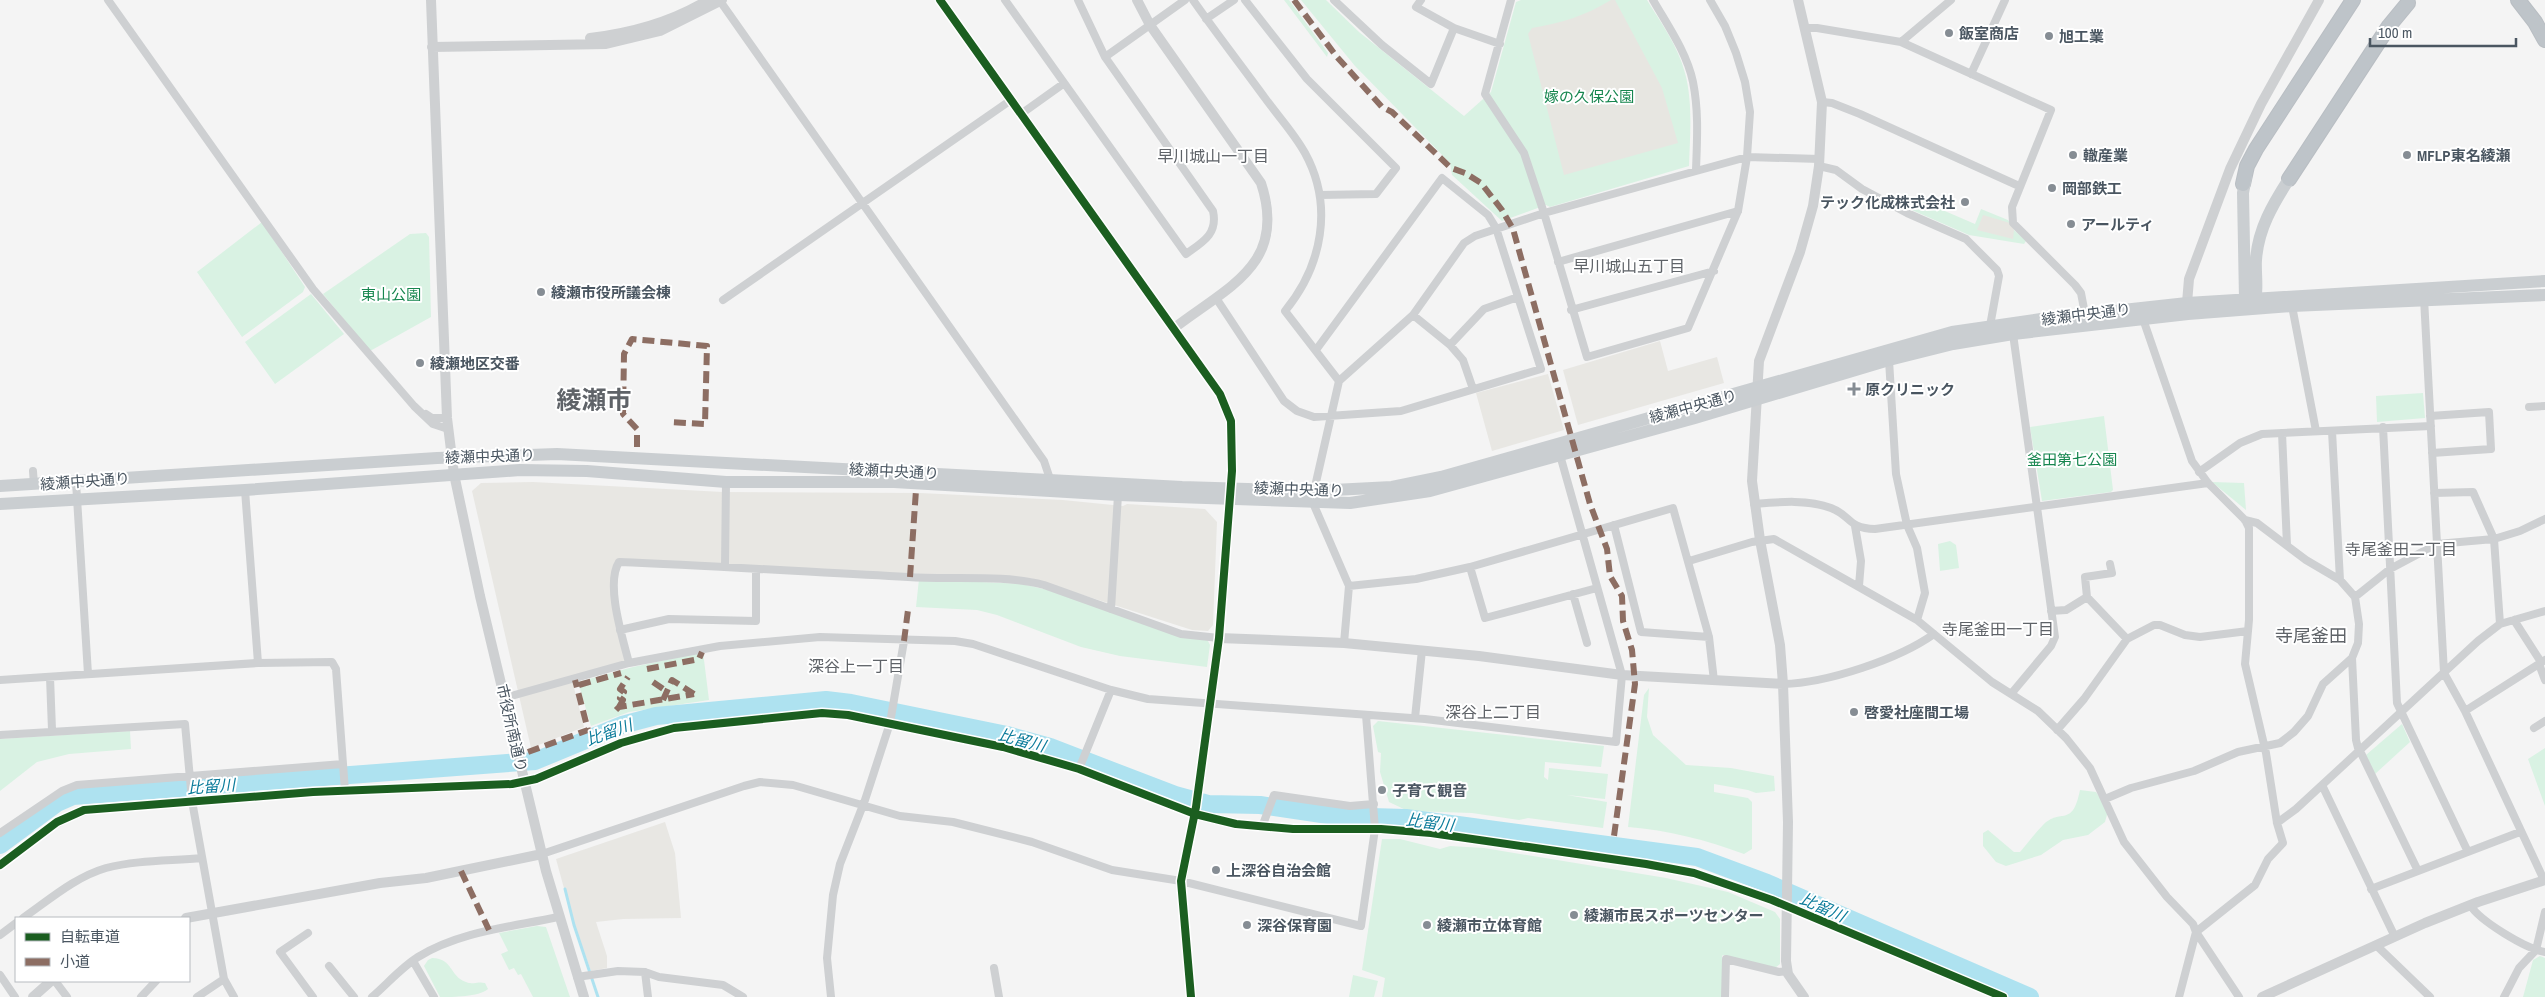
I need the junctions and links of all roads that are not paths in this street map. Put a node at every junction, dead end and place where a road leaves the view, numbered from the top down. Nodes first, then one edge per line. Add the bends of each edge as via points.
1 (108, 0) edge
2 (430, 0) edge
3 (708, 0) edge
4 (721, 0) edge
5 (940, 0) edge
6 (1078, 0) edge
7 (1137, 0) edge
8 (1185, 0) edge
9 (1193, 0) edge
10 (1234, 0) edge
11 (1245, 0) edge
12 (1334, 0) edge
13 (1409, 0) edge
14 (1511, 0) edge
15 (1653, 0) edge
16 (1710, 0) edge
17 (1798, 0) edge
18 (1951, 0) edge
19 (2004, 0) edge
20 (2319, 0) edge
21 (2353, 0) edge
22 (2518, 0) edge
23 (2410, 1) edge
24 (1010, 2) edge
25 (1419, 3) edge
26 (1206, 19) junction
27 (2336, 24) junction
28 (1150, 25) junction
29 (1454, 28) junction
30 (1806, 28) junction
31 (2545, 40) edge
32 (1901, 42) junction
33 (565, 44) junction
34 (1500, 44) junction
35 (432, 47) junction
36 (1105, 57) junction
37 (1970, 74) junction
38 (1063, 84) junction
39 (1011, 100) junction
40 (1822, 102) junction
41 (1021, 114) junction
42 (2264, 147) joint
43 (1747, 158) junction
44 (1820, 162) junction
45 (1696, 170) junction
46 (2289, 179) joint
47 (2244, 184) junction
48 (2019, 186) junction
49 (1320, 195) junction
50 (862, 203) junction
51 (1738, 211) junction
52 (1544, 213) junction
53 (1496, 228) junction
54 (1558, 262) junction
55 (1714, 271) junction
56 (2545, 281) edge
57 (2424, 294) junction
58 (2545, 295) edge
59 (1518, 297) junction
60 (1216, 298) junction
61 (723, 300) dead end
62 (2188, 303) junction
63 (2251, 304) junction
64 (2292, 306) junction
65 (1571, 310) junction
66 (2086, 314) junction
67 (1413, 315) junction
68 (2143, 319) junction
69 (1990, 326) junction
70 (1173, 330) junction
71 (2013, 334) junction
72 (1450, 345) junction
73 (1316, 350) junction
74 (1889, 360) junction
75 (1339, 381) junction
76 (1473, 389) junction
77 (1756, 394) junction
78 (2545, 406) edge
79 (2529, 407) dead end
80 (2430, 416) junction
81 (1330, 417) junction
82 (447, 424) junction
83 (2431, 426) junction
84 (2383, 427) junction
85 (2332, 430) junction
86 (2316, 431) junction
87 (2282, 433) junction
88 (1573, 447) junction
89 (2432, 453) junction
90 (451, 457) junction
91 (33, 471) dead end
92 (2199, 472) junction
93 (454, 474) junction
94 (1050, 479) junction
95 (76, 482) junction
96 (726, 482) junction
97 (2208, 483) junction
98 (34, 485) junction
99 (0, 486) edge
100 (245, 490) junction
101 (2434, 492) junction
102 (1230, 493) junction
103 (1118, 495) junction
104 (1313, 497) junction
105 (77, 499) junction
106 (0, 504) edge
107 (1754, 504) junction
108 (2037, 506) junction
109 (2545, 519) edge
110 (2245, 520) junction
111 (1907, 525) junction
112 (1611, 526) junction
113 (1855, 526) junction
114 (1585, 534) junction
115 (1760, 540) junction
116 (2494, 540) junction
117 (2437, 544) junction
118 (2287, 546) junction
119 (1688, 561) junction
120 (2110, 564) dead end
121 (725, 566) junction
122 (1470, 566) junction
123 (756, 569) junction
124 (2390, 569) junction
125 (2340, 580) junction
126 (1348, 586) junction
127 (1859, 586) junction
128 (1597, 588) junction
129 (1573, 594) junction
130 (2087, 597) junction
131 (2355, 598) junction
132 (1111, 609) junction
133 (2051, 611) junction
134 (2544, 613) edge
135 (1917, 620) junction
136 (2514, 620) junction
137 (2500, 624) junction
138 (620, 630) junction
139 (2248, 631) junction
140 (1934, 634) junction
141 (1709, 637) junction
142 (1220, 638) junction
143 (2127, 640) junction
144 (904, 641) junction
145 (1344, 643) junction
146 (1586, 643) dead end
147 (1422, 650) junction
148 (2352, 658) junction
149 (2542, 662) edge
150 (258, 663) junction
151 (629, 663) junction
152 (2444, 673) junction
153 (88, 674) junction
154 (1622, 674) junction
155 (50, 676) junction
156 (0, 680) edge
157 (2545, 680) edge
158 (1714, 681) junction
159 (1783, 684) junction
160 (1111, 690) junction
161 (2011, 694) junction
162 (504, 698) junction
163 (1210, 705) junction
164 (2465, 711) junction
165 (2401, 712) junction
166 (1366, 715) junction
167 (1415, 718) junction
168 (890, 719) junction
169 (2545, 721) edge
170 (2534, 728) dead end
171 (52, 730) junction
172 (2057, 730) junction
173 (0, 735) edge
174 (2264, 747) junction
175 (2360, 752) junction
176 (343, 767) junction
177 (1080, 767) junction
178 (190, 779) junction
179 (525, 782) junction
180 (2322, 785) junction
181 (345, 791) junction
182 (192, 797) junction
183 (2105, 799) junction
184 (863, 805) junction
185 (1374, 807) junction
186 (1196, 810) junction
187 (2277, 823) junction
188 (1374, 825) junction
189 (1262, 827) junction
190 (2520, 832) junction
191 (0, 833) edge
192 (2468, 852) junction
193 (542, 854) junction
194 (202, 858) junction
195 (0, 865) edge
196 (2418, 871) junction
197 (2544, 880) edge
198 (1181, 881) junction
199 (2371, 889) junction
200 (1785, 902) junction
201 (2470, 905) junction
202 (2545, 912) edge
203 (212, 914) junction
204 (24, 917) edge
205 (190, 917) edge
206 (558, 917) junction
207 (15, 924) edge
208 (2196, 932) junction
209 (308, 933) dead end
210 (0, 935) edge
211 (2395, 937) junction
212 (2377, 946) junction
213 (2536, 950) junction
214 (2545, 952) edge
215 (413, 961) junction
216 (329, 966) dead end
217 (994, 968) dead end
218 (1788, 971) junction
219 (645, 972) junction
220 (0, 975) edge
221 (578, 977) junction
222 (224, 979) junction
223 (50, 982) edge
224 (56, 982) edge
225 (155, 982) edge
226 (15, 997) edge
227 (33, 997) edge
228 (67, 997) edge
229 (141, 997) edge
230 (198, 997) edge
231 (234, 997) edge
232 (313, 997) edge
233 (354, 997) edge
234 (372, 997) edge
235 (434, 997) edge
236 (584, 997) edge
237 (648, 997) edge
238 (743, 997) edge
239 (831, 997) edge
240 (999, 997) edge
241 (1191, 997) edge
242 (1725, 997) edge
243 (1804, 997) edge
244 (2003, 997) edge
245 (2180, 997) edge
246 (2239, 997) edge
247 (2262, 997) edge
248 (2430, 997) edge
249 (2504, 997) edge

1 - 82 street via 313,289 414,406 433,424
2 - 35 street, 市役所南通り
3 - 33 street via 641,29
4 - 33 street via 682,21 643,36 606,44
4 - 50 street
5 - 39 street
6 - 36 street
7 - 28 street
8 - 28 street
9 - 26 street
10 - 26 street
11 - 49 street via 1307,80 1396,168 1376,194
12 - 29 street via 1382,45 1431,84
13 - 25 street
14 - 34 street
15 - 45 street via 1677,41 1693,81 1698,122
16 - 43 street via 1725,26 1746,82 1750,112
17 - 30 street
18 - 32 street
19 - 37 street
20 - 62 street via 2260,104 2233,162 2189,279
21 - 27 highway
22 - 31 highway via 2536,22
23 - 46 highway via 2372,38 2335,95 2326,121
24 - 38 street
25 - 29 street
26 - 49 street via 1304,152
27 - 42 highway via 2318,69
27 - 47 highway via 2250,158
28 - 36 street
28 - 60 street via 1260,183 1266,200 1268,229 1259,258 1240,280
29 - 34 street
30 - 32 street
30 - 40 street
32 - 37 street
33 - 35 street
34 - 52 street via 1485,94 1524,152
35 - 82 street, 市役所南通り
36 - 38 street via 1213,211 1215,220 1208,239 1186,254
37 - 48 street via 2051,110
38 - 41 street
39 - 41 street
39 - 50 street
40 - 44 street
40 - 48 street via 1860,114
41 - 70 street
42 - 47 main road via 2250,167
43 - 44 street
43 - 45 street
43 - 51 street
44 - 69 street via 1907,213 1966,239 1997,270 1999,276
44 - 77 street via 1813,206 1800,252 1759,361
45 - 52 street
46 - 63 main road via 2270,210 2260,235
47 - 63 main road
48 - 66 street via 2012,207 2013,223 2076,284
49 - 73 street via 1320,241 1312,268 1300,292 1285,311
50 - 61 street
50 - 94 street via 1044,461
51 - 54 street
51 - 55 street
52 - 53 street
52 - 54 street
53 - 59 street
53 - 67 street via 1464,243
53 - 73 street via 1488,215 1442,178
54 - 65 street
55 - 65 street
55 - 65 street via 1688,328 1586,357
56 - 57 main road, 綾瀬中央通り
57 - 58 main road, 綾瀬中央通り
57 - 63 main road, 綾瀬中央通り
57 - 64 main road, 綾瀬中央通り
57 - 80 street
59 - 72 street via 1484,309
59 - 76 street via 1541,369
60 - 70 street
60 - 81 street via 1284,401 1297,411 1314,417
62 - 63 main road, 綾瀬中央通り
62 - 66 main road, 綾瀬中央通り
63 - 64 main road, 綾瀬中央通り
63 - 68 main road, 綾瀬中央通り
64 - 86 street
66 - 69 main road, 綾瀬中央通り
67 - 72 street
67 - 75 street
68 - 71 main road, 綾瀬中央通り
68 - 92 street via 2192,461
69 - 77 main road, 綾瀬中央通り via 1896,346
70 - 102 street via 1227,406 1233,436
71 - 74 main road, 綾瀬中央通り via 1953,344
71 - 108 street
72 - 76 street via 1463,360
73 - 75 street
74 - 77 main road, 綾瀬中央通り
74 - 111 street via 1896,474
75 - 81 street
76 - 81 street via 1401,411
77 - 88 main road, 綾瀬中央通り
77 - 107 street
78 - 79 street
80 - 83 street
80 - 89 street via 2489,412 2491,449
81 - 104 street
82 - 90 street, 市役所南通り
83 - 84 street
83 - 89 street
84 - 85 street
84 - 124 street
85 - 86 street
85 - 125 street
86 - 87 street
87 - 92 street via 2250,438
87 - 118 street
88 - 104 main road, 綾瀬中央通り via 1430,491 1350,503
88 - 114 street
89 - 101 street
90 - 93 street, 市役所南通り
90 - 94 main road, 綾瀬中央通り via 557,454
90 - 95 main road, 綾瀬中央通り
91 - 98 street
92 - 97 street
93 - 96 main road, 綾瀬中央通り via 578,471
93 - 100 main road, 綾瀬中央通り
93 - 162 street, 市役所南通り
94 - 102 main road, 綾瀬中央通り
95 - 98 main road, 綾瀬中央通り
95 - 105 street
96 - 103 main road, 綾瀬中央通り via 894,482
96 - 121 street
97 - 108 street
97 - 110 street
98 - 99 main road, 綾瀬中央通り
100 - 105 main road, 綾瀬中央通り
100 - 150 street
101 - 116 street via 2473,492
101 - 117 street
102 - 103 main road, 綾瀬中央通り
102 - 104 main road, 綾瀬中央通り
102 - 142 street
103 - 132 street
104 - 126 street
105 - 106 main road, 綾瀬中央通り
105 - 153 street
107 - 113 street via 1820,505 1832,509
107 - 115 street
108 - 111 street
108 - 133 street
109 - 116 street
110 - 118 street via 2257,523
110 - 139 street via 2249,528
111 - 113 street via 1875,529
111 - 135 street via 1916,548 1925,593
112 - 114 street
112 - 119 street via 1673,508
112 - 141 street via 1642,632
113 - 127 street via 1861,560
114 - 122 street
114 - 128 street
115 - 119 street
115 - 127 street via 1774,539
115 - 159 street via 1773,605
116 - 117 street
116 - 137 street
117 - 124 street
117 - 152 street
118 - 125 street
119 - 141 street
120 - 130 street via 2112,577 2085,577
121 - 123 street
121 - 138 street via 618,562 614,599
122 - 126 street via 1416,579
122 - 129 street via 1485,618
123 - 132 street via 1022,581 1044,585
123 - 138 street via 756,621 670,619
124 - 131 street
124 - 165 street via 2397,703
125 - 131 street
126 - 145 street
127 - 135 street
128 - 129 street
128 - 154 street
129 - 146 street
130 - 133 street via 2066,610
130 - 143 street
131 - 148 street via 2359,634
132 - 142 street via 1181,634
133 - 161 street via 2055,637 2051,646
134 - 136 street
135 - 140 street
136 - 137 street
136 - 149 street
137 - 152 street
138 - 151 street
139 - 143 street via 2200,637 2154,625
139 - 174 street via 2245,664
140 - 159 street via 1880,661 1808,683
140 - 161 street
141 - 158 street
142 - 145 street
142 - 163 street
143 - 172 street
144 - 151 street via 820,637 720,646
144 - 160 street via 973,644
144 - 168 street
145 - 147 street
147 - 154 street
147 - 167 street
148 - 174 street via 2323,684 2308,716 2294,732 2280,743
148 - 175 street via 2356,740
149 - 157 street
149 - 164 street
150 - 153 street
150 - 176 street via 335,664
151 - 162 street
152 - 164 street
152 - 165 street
153 - 155 street
154 - 158 street
154 - 167 street via 1616,742
155 - 156 street
155 - 171 street
158 - 159 street
159 - 200 street via 1788,822
160 - 163 street via 1148,699
160 - 177 street
161 - 172 street via 2038,711
162 - 179 street, 市役所南通り
163 - 166 street
163 - 186 street
164 - 190 street
165 - 175 street
165 - 192 street
166 - 167 street
166 - 185 street
168 - 177 street
168 - 179 street via 822,713 674,728 621,743
168 - 184 street
169 - 170 street
171 - 173 street
171 - 178 street via 185,724
172 - 183 street via 2090,768
174 - 183 street via 2238,752 2194,772 2131,788
174 - 187 street
175 - 180 street
175 - 196 street
176 - 178 street
176 - 181 street
177 - 186 street
178 - 182 street
178 - 191 street via 69,786
179 - 181 street
179 - 193 street, 市役所南通り
180 - 187 street
180 - 199 street
181 - 182 street
182 - 194 street
182 - 195 street via 84,810 58,822
183 - 208 street via 2124,842 2167,897 2193,924
184 - 193 street via 793,785 760,782
184 - 198 street via 900,816 953,822 1032,842 1112,870
184 - 239 street via 840,864 832,895 826,958
185 - 188 street
185 - 189 street via 1274,795
186 - 189 street via 1236,824
186 - 198 street
187 - 208 street via 2283,843 2268,859 2255,885
188 - 189 street via 1315,830
188 - 198 street via 1361,926
188 - 200 street via 1680,869
190 - 192 street
190 - 197 street
192 - 196 street
193 - 203 street
193 - 206 street, 市役所南通り
194 - 203 street
194 - 204 street via 105,868 76,881
196 - 199 street
197 - 201 street
198 - 241 street
199 - 211 street
200 - 218 street
200 - 244 street
201 - 211 street
201 - 213 street via 2478,915
202 - 213 street
203 - 205 street
203 - 222 street
206 - 215 street via 470,935
206 - 221 street, 市役所南通り
207 - 210 street
208 - 245 street
208 - 246 street
209 - 232 street via 280,952
211 - 212 street
212 - 247 street
212 - 248 street
213 - 214 street
213 - 249 street via 2519,968
215 - 234 street
215 - 235 street
216 - 233 street
217 - 240 street
218 - 242 street via 1779,972 1726,959
218 - 243 street
219 - 221 street via 618,971
219 - 237 street
219 - 238 street via 659,977 723,985
220 - 226 street
221 - 236 street, 市役所南通り
222 - 230 street
222 - 231 street
223 - 227 street
224 - 228 street
225 - 229 street

